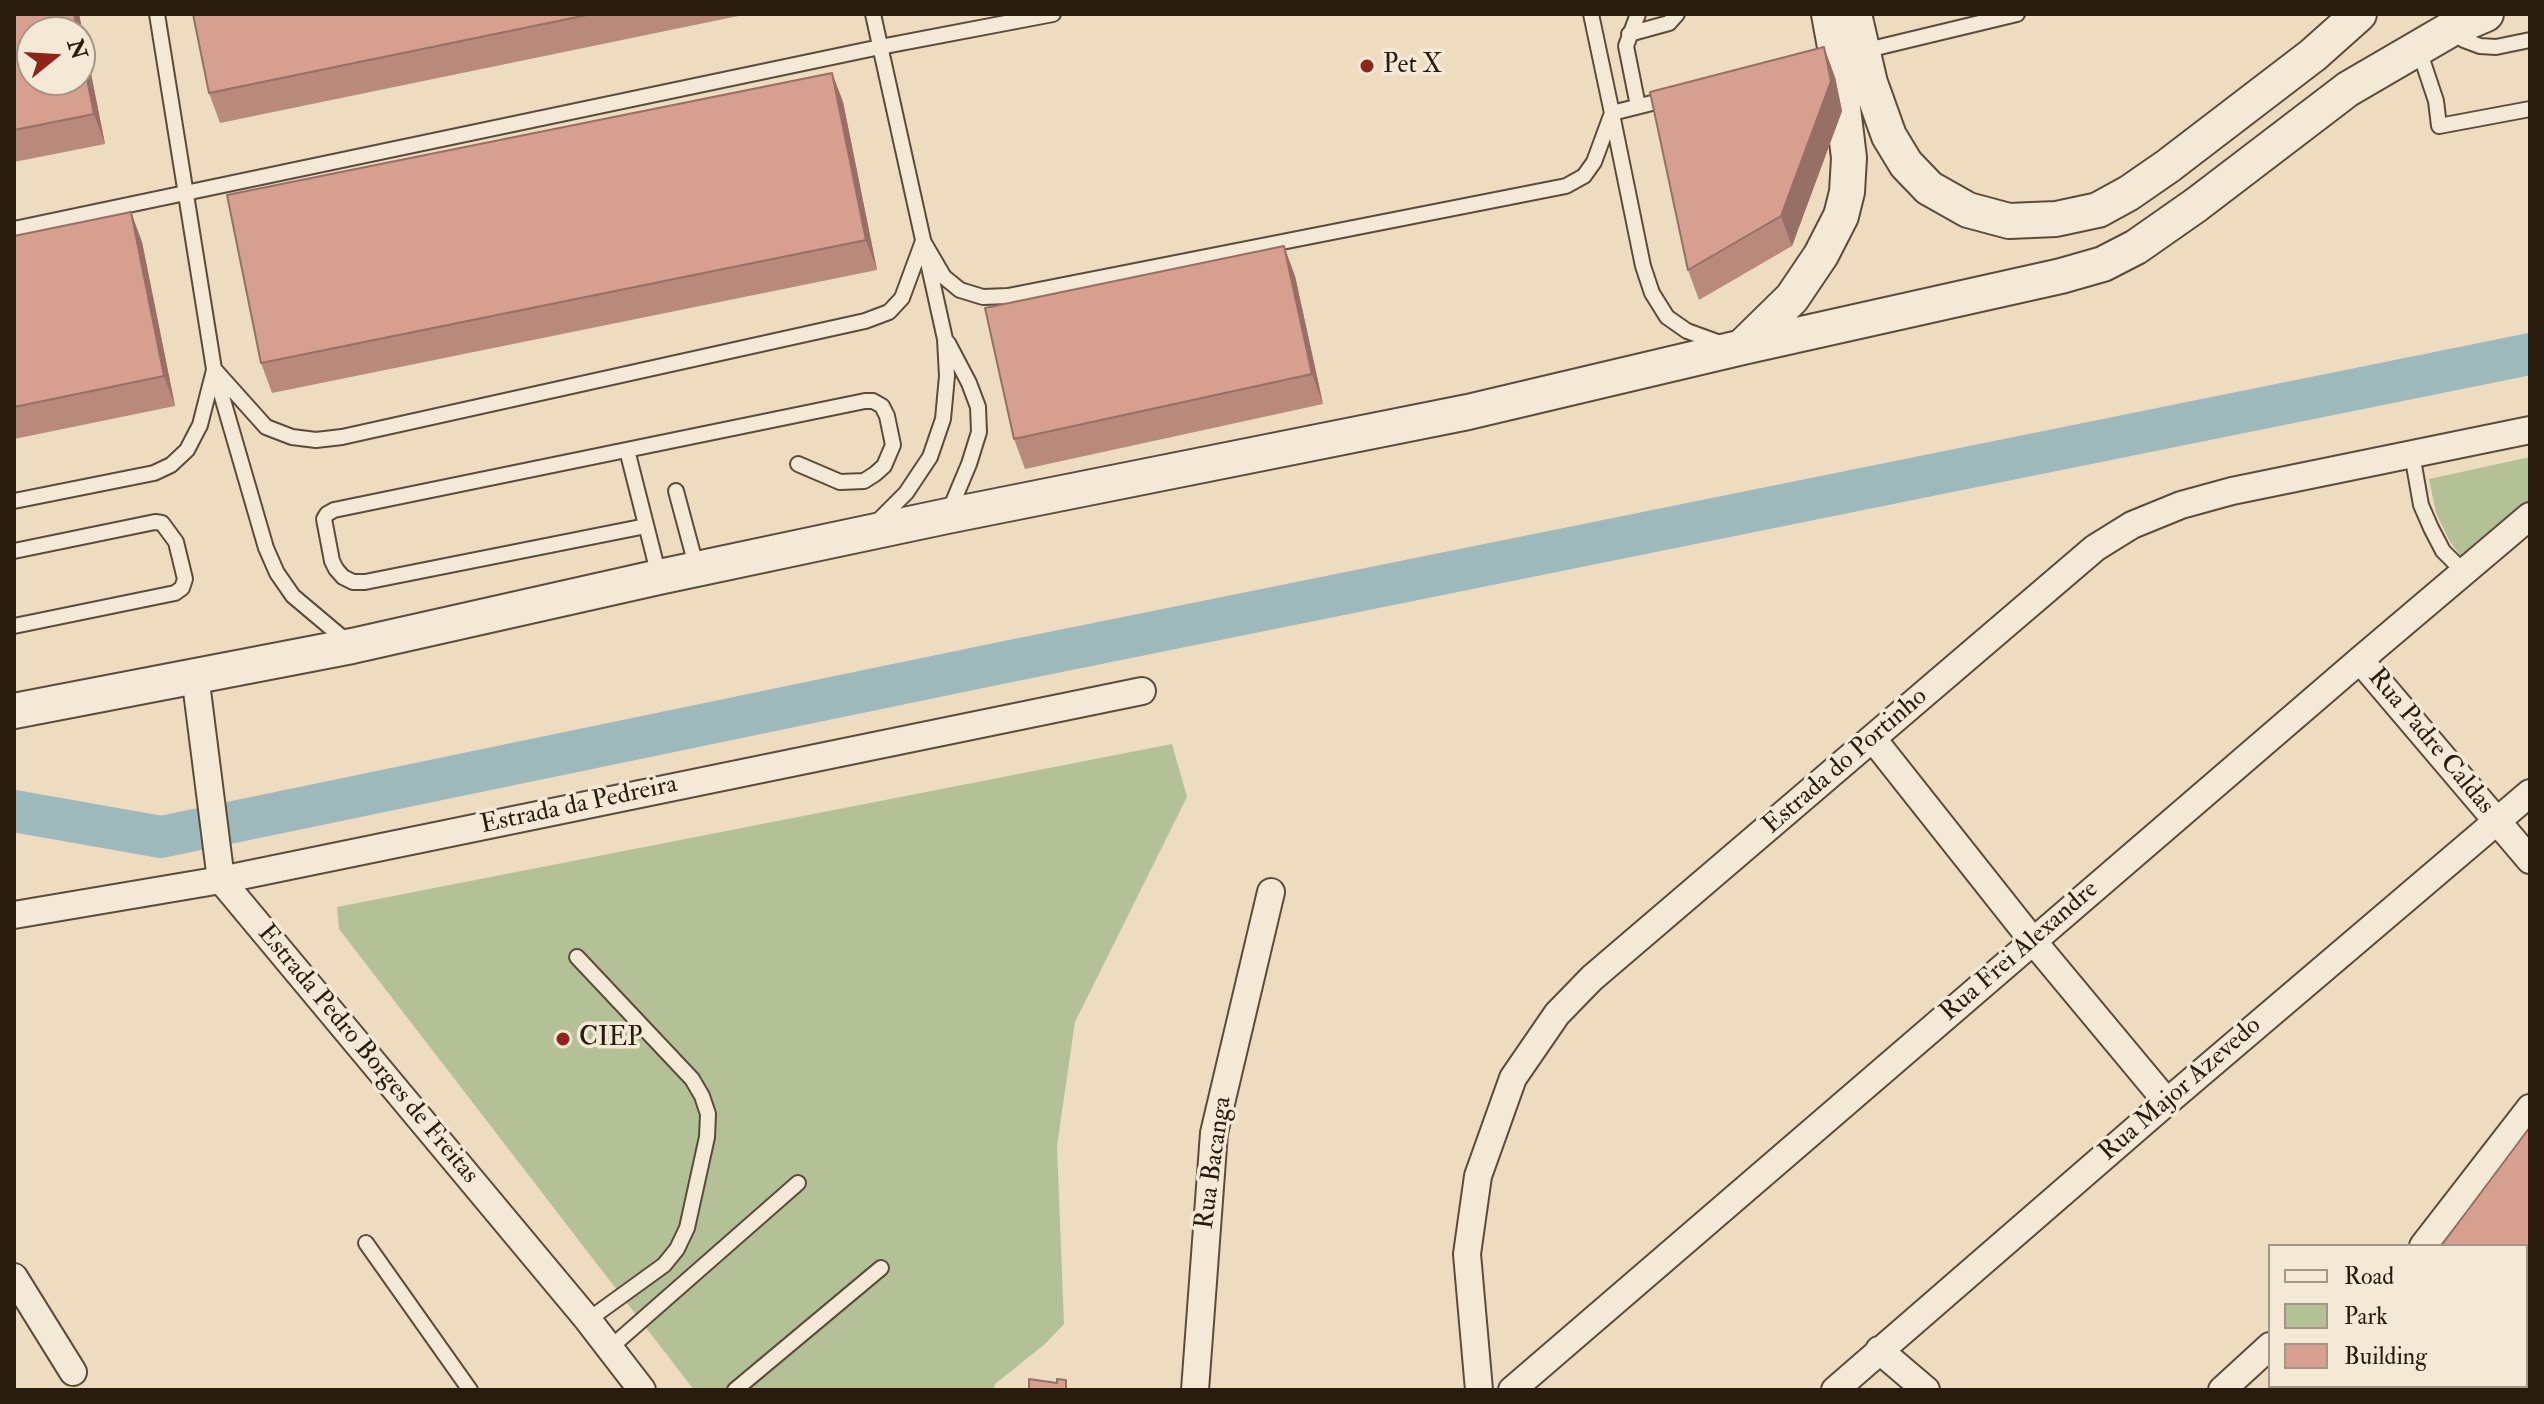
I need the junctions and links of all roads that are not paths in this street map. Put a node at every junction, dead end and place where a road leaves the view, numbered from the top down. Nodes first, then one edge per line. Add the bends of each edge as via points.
1 (157, 14) edge
2 (873, 14) edge
3 (1053, 14) edge
4 (1591, 14) edge
5 (1638, 14) edge
6 (1677, 14) edge
7 (1829, 14) edge
8 (1854, 14) edge
9 (2017, 14) edge
10 (2359, 14) edge
11 (2486, 14) edge
12 (1987, 18) edge
13 (2443, 21) edge
14 (1629, 34) junction
15 (2530, 40) edge
16 (880, 47) junction
17 (2418, 47) junction
18 (1841, 57) junction
19 (1684, 95) edge
20 (1638, 106) junction
21 (2530, 109) edge
22 (1612, 113) junction
23 (186, 193) junction
24 (14, 229) edge
25 (923, 241) junction
26 (945, 339) junction
27 (1740, 348) junction
28 (214, 369) junction
29 (2530, 430) edge
30 (627, 450) junction
31 (2412, 454) junction
32 (798, 464) dead end
33 (676, 491) dead end
34 (14, 501) edge
35 (947, 516) junction
36 (2530, 516) edge
37 (646, 526) junction
38 (866, 533) junction
39 (14, 551) edge
40 (697, 569) junction
41 (2464, 572) junction
42 (659, 577) junction
43 (14, 626) edge
44 (352, 646) junction
45 (2360, 660) junction
46 (195, 675) junction
47 (1142, 691) dead end
48 (14, 711) edge
49 (1873, 739) junction
50 (2530, 793) edge
51 (2497, 821) junction
52 (2530, 860) edge
53 (221, 880) junction
54 (1271, 892) dead end
55 (14, 915) edge
56 (2033, 941) junction
57 (577, 957) dead end
58 (2167, 1102) junction
59 (2530, 1108) edge
60 (798, 1183) dead end
61 (2430, 1235) edge
62 (366, 1243) dead end
63 (2405, 1244) edge
64 (881, 1268) dead end
65 (14, 1277) edge
66 (588, 1320) junction
67 (610, 1348) junction
68 (2268, 1348) edge
69 (1879, 1350) junction
70 (73, 1372) dead end
71 (1520, 1387) edge
72 (470, 1390) edge
73 (642, 1390) edge
74 (735, 1390) edge
75 (1195, 1390) edge
76 (1479, 1390) edge
77 (1835, 1390) edge
78 (1926, 1390) edge
79 (2222, 1390) edge

1 - 23 lane
2 - 16 lane
3 - 16 lane
4 - 22 lane
5 - 14 lane
6 - 14 lane via 1669,23
7 - 18 street
8 - 18 street
9 - 12 lane
10 - 18 street via 2313,55 2129,193 2098,210 2056,219 2009,221 1968,210 1929,188 1889,136 1870,83
11 - 13 street
12 - 18 lane
13 - 15 lane via 2480,46
13 - 17 street
14 - 20 lane via 1626,46
16 - 23 lane
16 - 25 lane
17 - 21 lane via 2439,126
17 - 27 street via 2348,89 2196,205 2103,264
18 - 27 street via 1849,158 1841,216 1792,298
19 - 20 lane
20 - 22 lane
22 - 25 lane via 1584,176 1550,191 1008,296 983,297 960,290 944,277
22 - 27 lane via 1652,293 1667,317 1687,331
23 - 24 lane
23 - 28 lane
25 - 26 lane
25 - 28 lane via 902,298 889,312 865,321 342,437 292,437 266,427
26 - 35 lane via 978,407 979,432
26 - 38 lane via 943,419 930,457 906,493
27 - 35 street via 1468,412
28 - 34 lane via 200,425 187,450 171,465
28 - 44 lane via 277,573 293,596
29 - 31 street, Estrada do Portinho
30 - 32 lane via 865,401 882,406 893,445 875,474 864,481 840,482
30 - 37 lane
30 - 37 lane via 334,510 324,519 332,561 343,577 365,582
31 - 41 lane via 2431,528 2443,551
31 - 49 street, Estrada do Portinho via 2232,491 2132,525 2095,548
33 - 40 lane
35 - 38 street
36 - 41 street, Rua Frei Alexandre
37 - 42 lane
38 - 40 street
39 - 43 lane via 162,523 176,542 185,579 175,593
40 - 42 street
41 - 45 street, Rua Frei Alexandre
42 - 44 street
44 - 46 street
45 - 51 street, Rua Padre Caldas
45 - 56 street, Rua Frei Alexandre
46 - 48 street
46 - 53 street
47 - 53 street, Estrada da Pedreira
49 - 56 street
49 - 76 street, Estrada do Portinho via 1592,978 1557,1014 1513,1078 1478,1176 1467,1254
50 - 51 street, Rua Major Azevedo
51 - 52 street, Rua Padre Caldas
51 - 58 street, Rua Major Azevedo
53 - 55 street, Estrada da Pedreira
53 - 66 street, Estrada Pedro Borges de Freitas
54 - 75 street, Rua Bacanga via 1214,1133
56 - 58 street
56 - 71 street, Rua Frei Alexandre
57 - 66 lane via 692,1079 708,1114 687,1228 677,1249 664,1265
58 - 69 street, Rua Major Azevedo
59 - 61 street
60 - 67 lane
61 - 63 street
62 - 72 lane
64 - 74 lane
65 - 70 street
66 - 67 street, Estrada Pedro Borges de Freitas
67 - 73 street, Estrada Pedro Borges de Freitas
68 - 79 street
69 - 77 street, Rua Major Azevedo
69 - 78 street

